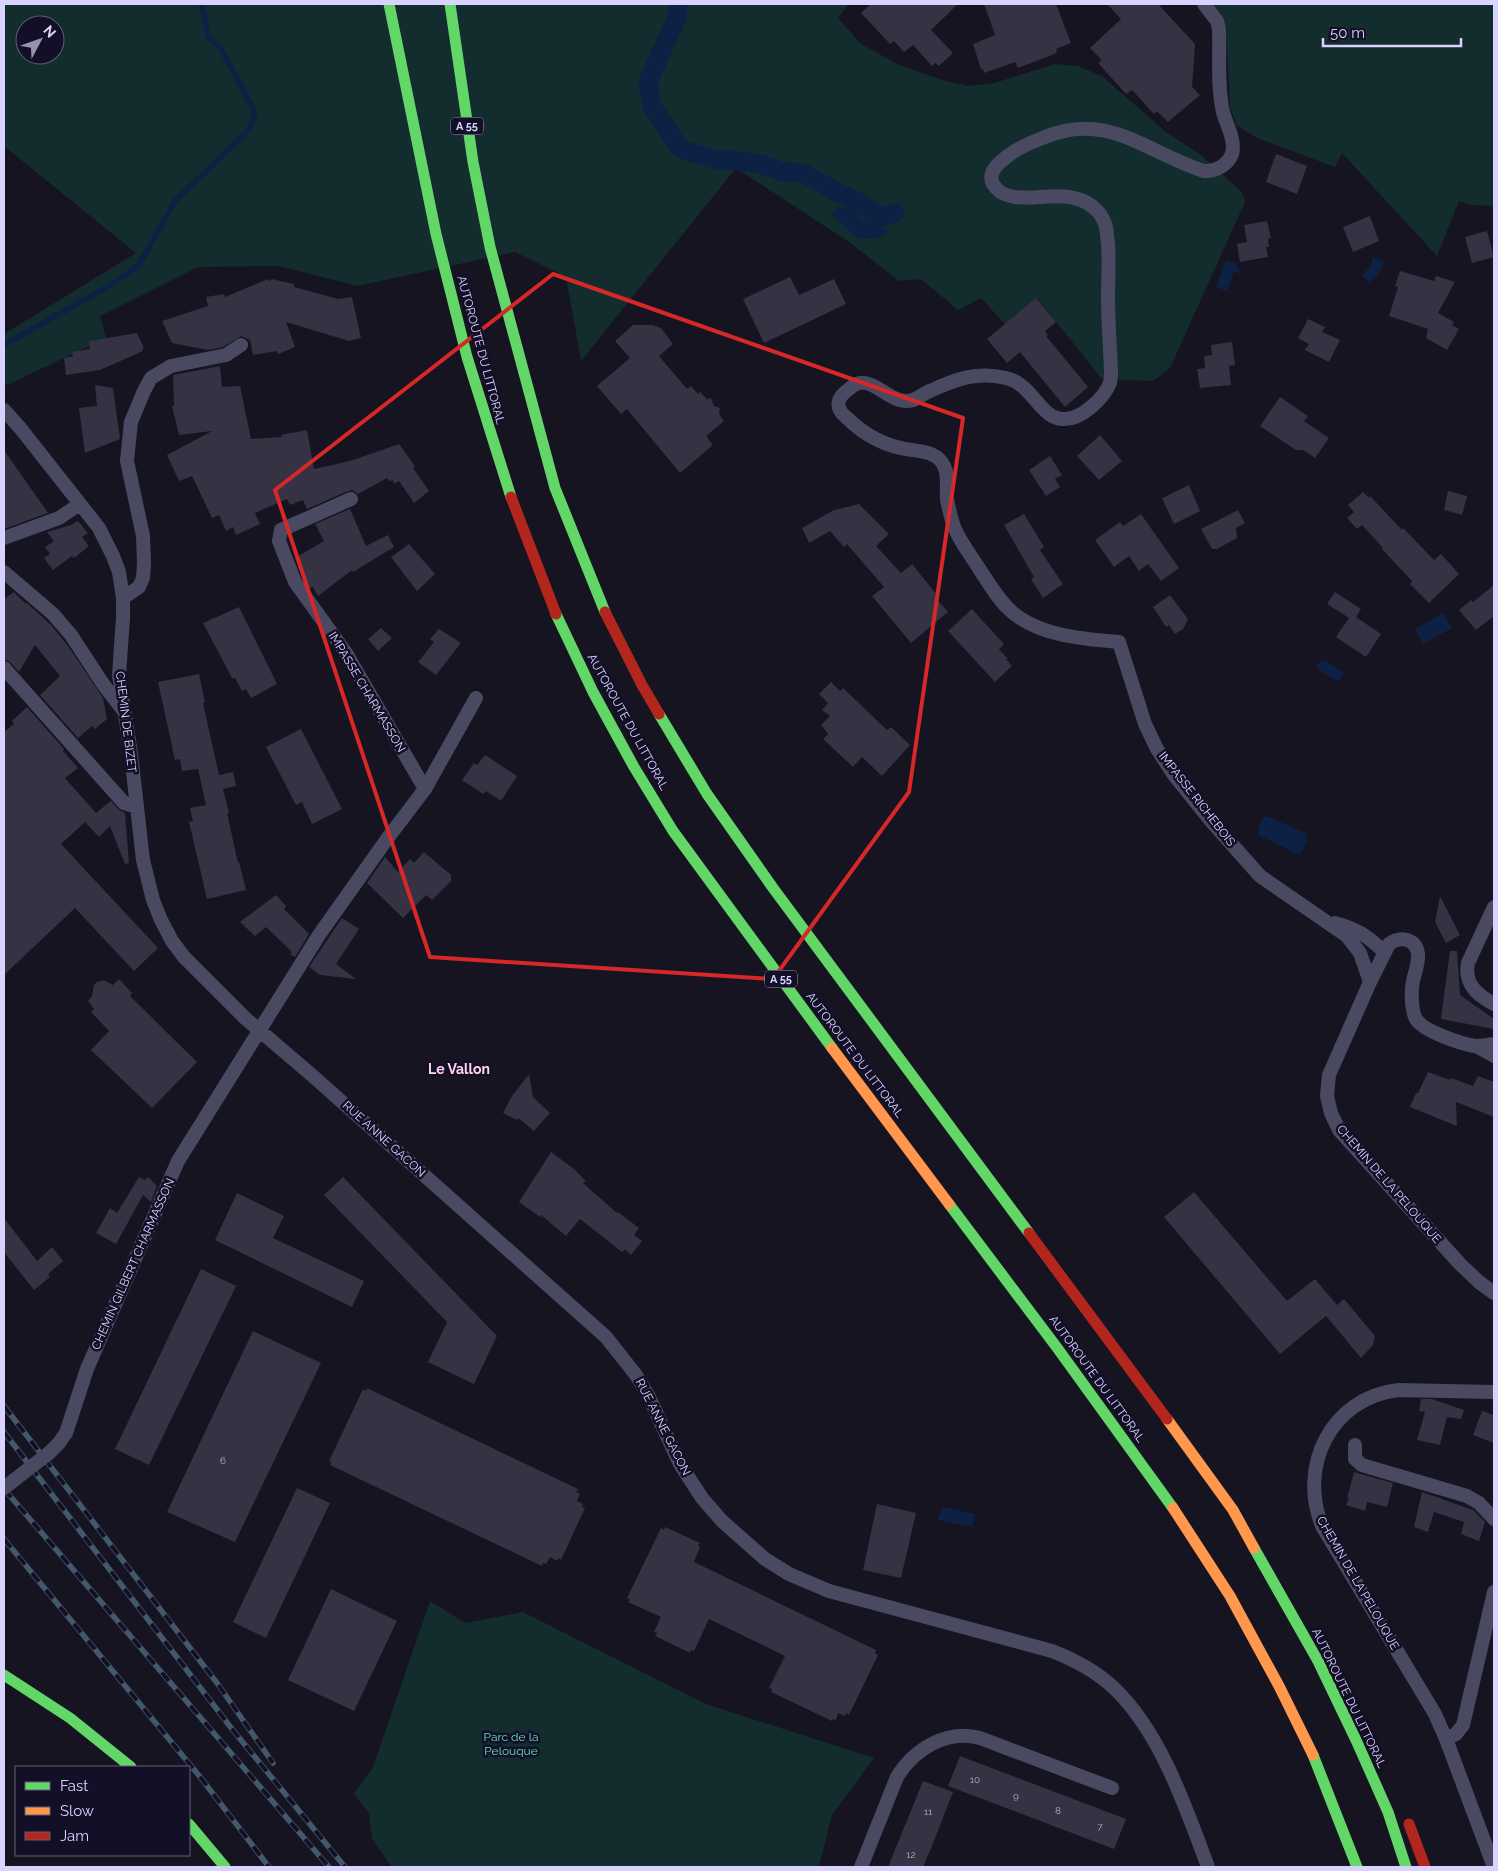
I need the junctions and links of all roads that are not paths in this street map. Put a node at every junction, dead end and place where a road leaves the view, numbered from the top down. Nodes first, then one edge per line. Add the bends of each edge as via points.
1 (389, 4) edge
2 (450, 4) edge
3 (1204, 4) edge
4 (241, 346) dead end
5 (4, 410) edge
6 (350, 499) dead end
7 (80, 504) junction
8 (4, 538) edge
9 (4, 572) edge
10 (123, 598) junction
11 (4, 668) edge
12 (476, 698) dead end
13 (124, 710) junction
14 (425, 789) junction
15 (137, 807) junction
16 (1494, 907) edge
17 (1326, 922) junction
18 (1384, 952) junction
19 (1370, 982) junction
20 (1494, 1004) edge
21 (260, 1031) junction
22 (1494, 1044) edge
23 (1476, 1046) junction
24 (1494, 1056) edge
25 (1494, 1293) edge
26 (1494, 1392) edge
27 (1355, 1446) dead end
28 (4, 1488) edge
29 (1233, 1510) junction
30 (1494, 1519) edge
31 (1494, 1592) edge
32 (4, 1674) edge
33 (1347, 1695) dead end
34 (1446, 1739) junction
35 (130, 1766) edge
36 (1112, 1788) dead end
37 (1405, 1814) dead end
38 (190, 1825) edge
39 (225, 1867) edge
40 (860, 1867) edge
41 (1208, 1867) edge
42 (1357, 1867) edge
43 (1406, 1867) edge
44 (1426, 1867) edge
45 (1494, 1867) edge

1 - 42 main road, AUTOROUTE DU LITTORAL / A 55 via 436,234 467,357 505,482 558,620 593,692 673,831 1162,1490 1230,1596 1279,1686 1317,1764
2 - 29 main road, AUTOROUTE DU LITTORAL / A 55 via 473,162 512,334 555,488 600,602 634,668 707,794 773,888
3 - 17 street, IMPASSE RICHEBOIS via 1217,21 1219,30 1223,110 1232,142 1232,154 1226,163 1204,171 1130,137 1083,128 1048,135 1025,146 1000,161 991,176 992,183 1007,195 1018,198 1080,198 1092,204 1102,216 1107,235 1110,383 1096,403 1074,418 1063,420 1041,407 1027,388 1017,381 977,374 905,401 896,400 867,382 858,383 839,400 839,408 852,423 872,437 894,447 938,457 945,467 947,498 955,529 999,599 1012,613 1029,624 1052,632 1120,642 1145,724 1174,774 1260,876
4 - 10 street via 226,355 171,366 151,378 144,391 131,422 127,461 142,536 143,578 139,587
5 - 7 street, CHEMIN DE BIZET
6 - 14 street, IMPASSE CHARMASSON via 281,530 279,541 295,582 346,653
7 - 8 street via 58,518
7 - 10 street, CHEMIN DE BIZET via 108,542 119,572
9 - 13 street via 52,614
10 - 13 street, CHEMIN DE BIZET via 119,675
11 - 15 street via 124,803
12 - 14 street, CHEMIN GILBERT CHARMASSON
13 - 15 street, CHEMIN DE BIZET
14 - 21 street, CHEMIN GILBERT CHARMASSON via 319,935
15 - 21 street, CHEMIN DE BIZET via 147,881 172,941 184,957
16 - 20 street via 1466,971 1475,991
17 - 18 street, IMPASSE RICHEBOIS via 1354,928
17 - 19 street, IMPASSE RICHEBOIS via 1352,942
18 - 19 street, CHEMIN DE LA PELOUQUE
18 - 23 street, CHEMIN DE LA PELOUQUE via 1394,940 1403,938 1413,943 1418,953 1413,983 1416,1020 1432,1032
19 - 25 street, CHEMIN DE LA PELOUQUE via 1329,1075 1327,1096 1331,1113 1339,1130 1453,1257
21 - 28 street, CHEMIN GILBERT CHARMASSON, bridge via 178,1161 87,1369 66,1433 49,1453
21 - 41 street, RUE ANNE GACON via 606,1337 648,1395 680,1464 696,1490 722,1521 765,1559 829,1591 1052,1651 1077,1662 1114,1688 1139,1718 1170,1772
22 - 23 street
23 - 24 street
26 - 34 street, CHEMIN DE LA PELOUQUE via 1398,1390 1370,1396 1347,1412 1329,1433 1315,1472 1314,1500 1322,1526 1420,1688
27 - 30 street via 1355,1459 1362,1465 1467,1496
29 - 33 main road via 1325,1654
29 - 43 main road, AUTOROUTE DU LITTORAL / A 55 via 1331,1687 1388,1812
31 - 34 street via 1463,1725
32 - 35 main road via 48,1703
34 - 45 street, CHEMIN DE LA PELOUQUE
36 - 40 street via 971,1735 942,1739 905,1763
37 - 44 main road
38 - 39 main road

